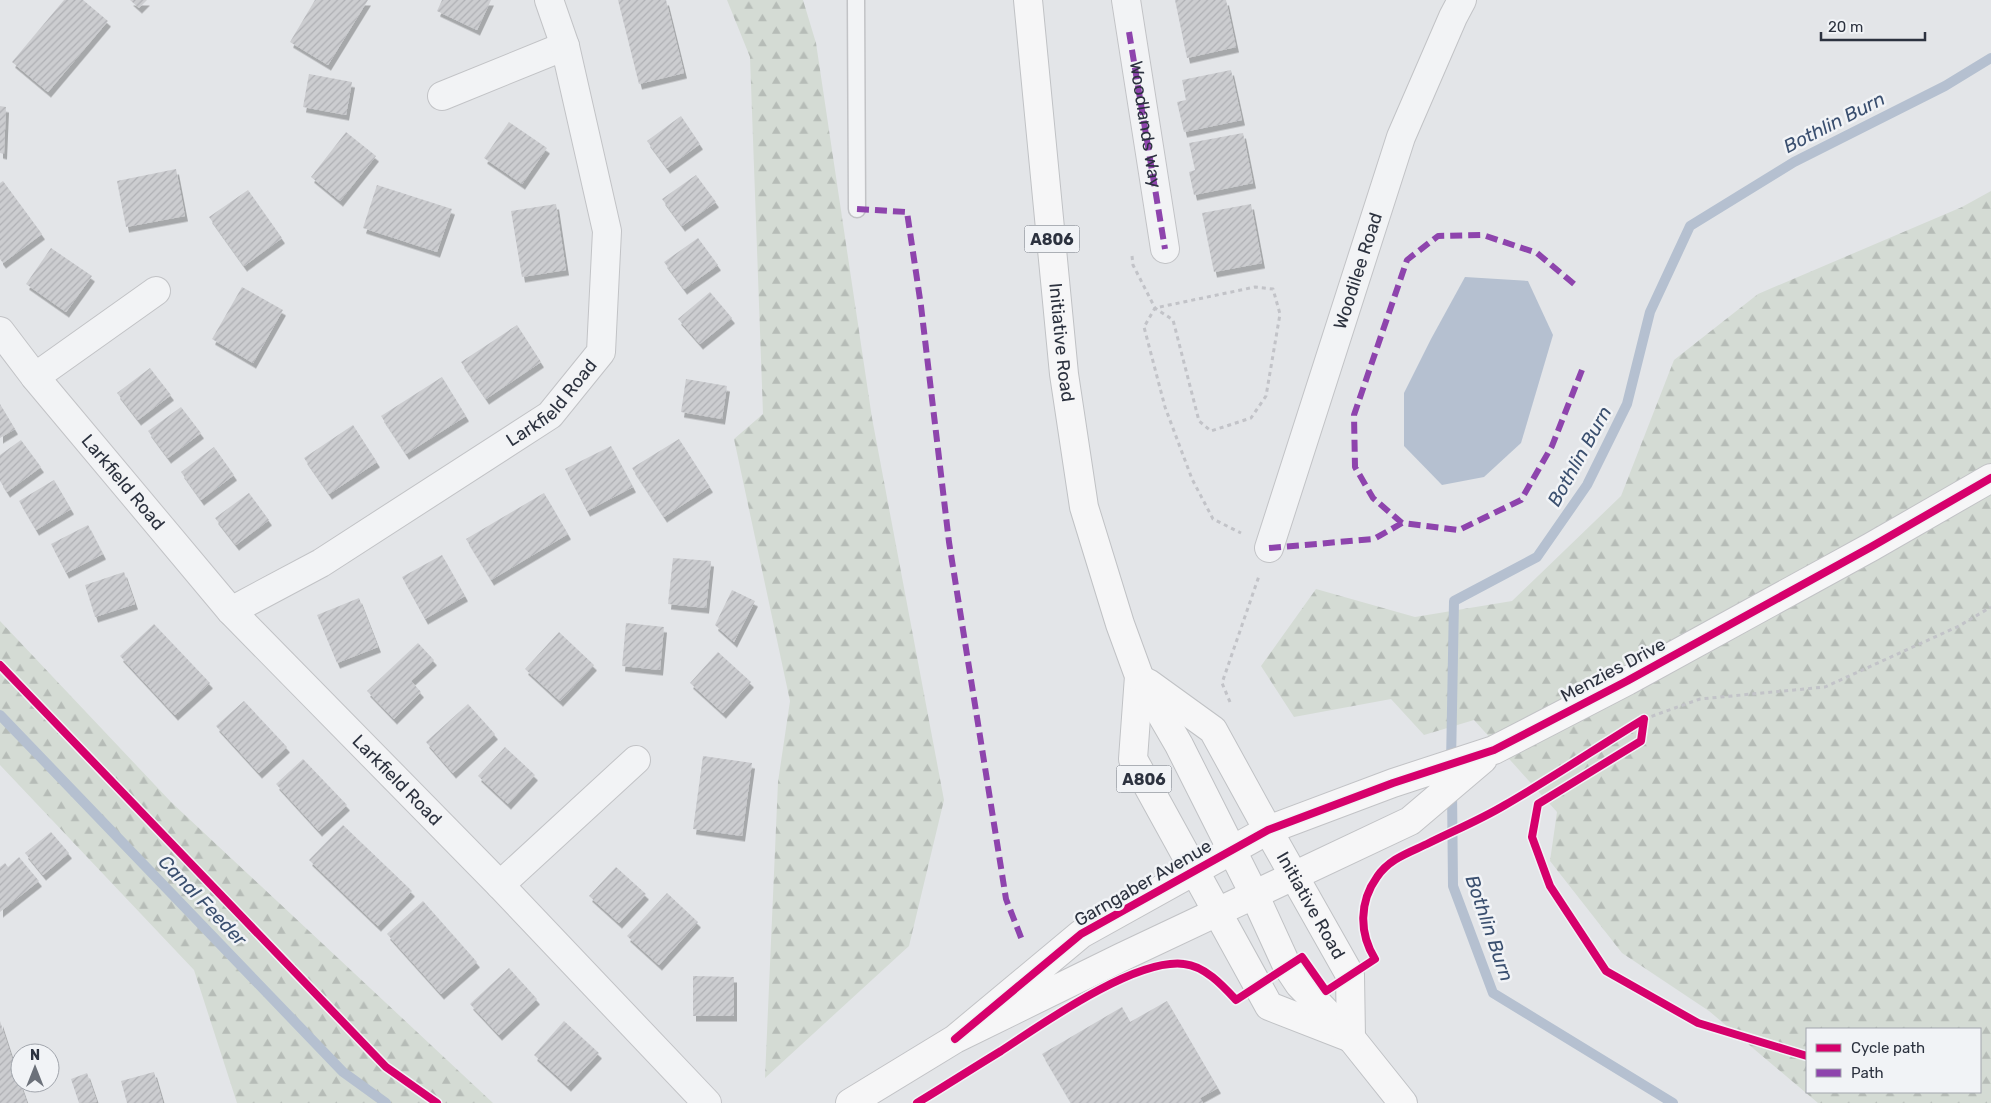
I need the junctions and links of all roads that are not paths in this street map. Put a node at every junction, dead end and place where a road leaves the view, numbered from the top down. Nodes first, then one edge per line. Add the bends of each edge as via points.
1 (550, 0) edge
2 (856, 0) edge
3 (1028, 0) edge
4 (1126, 0) edge
5 (1462, 0) edge
6 (564, 46) junction
7 (442, 96) dead end
8 (857, 209) dead end
9 (1165, 249) dead end
10 (156, 291) dead end
11 (0, 331) edge
12 (35, 377) junction
13 (1991, 478) edge
14 (1269, 548) road end
15 (231, 611) junction
16 (1139, 676) junction
17 (1501, 747) junction
18 (636, 760) dead end
19 (1268, 830) junction
20 (1231, 850) junction
21 (1194, 871) junction
22 (1295, 875) junction
23 (500, 885) junction
24 (1254, 894) junction
25 (1217, 912) junction
26 (1351, 1038) junction
27 (955, 1039) junction
28 (707, 1103) edge
29 (850, 1103) edge
30 (1403, 1103) edge

1 - 6 street, Larkfield Road
2 - 8 lane
3 - 16 main road, Initiative Road / A806 via 1064,374 1084,507
4 - 9 street, Woodlands Way
5 - 14 street, Woodilee Road via 1401,137
6 - 7 street
6 - 15 street, Larkfield Road via 606,231 601,352 550,416 321,563
10 - 12 street
11 - 12 street, Larkfield Road
12 - 15 street, Larkfield Road
13 - 17 main road, Menzies Drive via 1845,562
15 - 23 street, Larkfield Road
16 - 19 main road, Initiative Road via 1214,730
16 - 20 main road, A806 via 1179,745
16 - 21 main road, Initiative Road / A806 via 1133,759
17 - 19 main road, Menzies Drive
17 - 22 main road, Menzies Drive via 1410,821
18 - 23 street
19 - 20 main road, Menzies Drive
19 - 22 main road, Initiative Road
20 - 21 main road, Garngaber Avenue
20 - 24 main road, A806
21 - 25 main road, Initiative Road / A806
21 - 27 main road, Garngaber Avenue via 1081,934
22 - 24 main road, Menzies Drive
22 - 26 main road, Initiative Road via 1350,975
23 - 28 street, Larkfield Road
24 - 25 main road, Garngaber Avenue
24 - 26 main road, A806 via 1287,966 1299,984
25 - 26 main road, Initiative Road / A806 via 1269,1006
25 - 27 main road, Garngaber Avenue
26 - 30 main road, A806
27 - 29 main road, Garngaber Avenue

